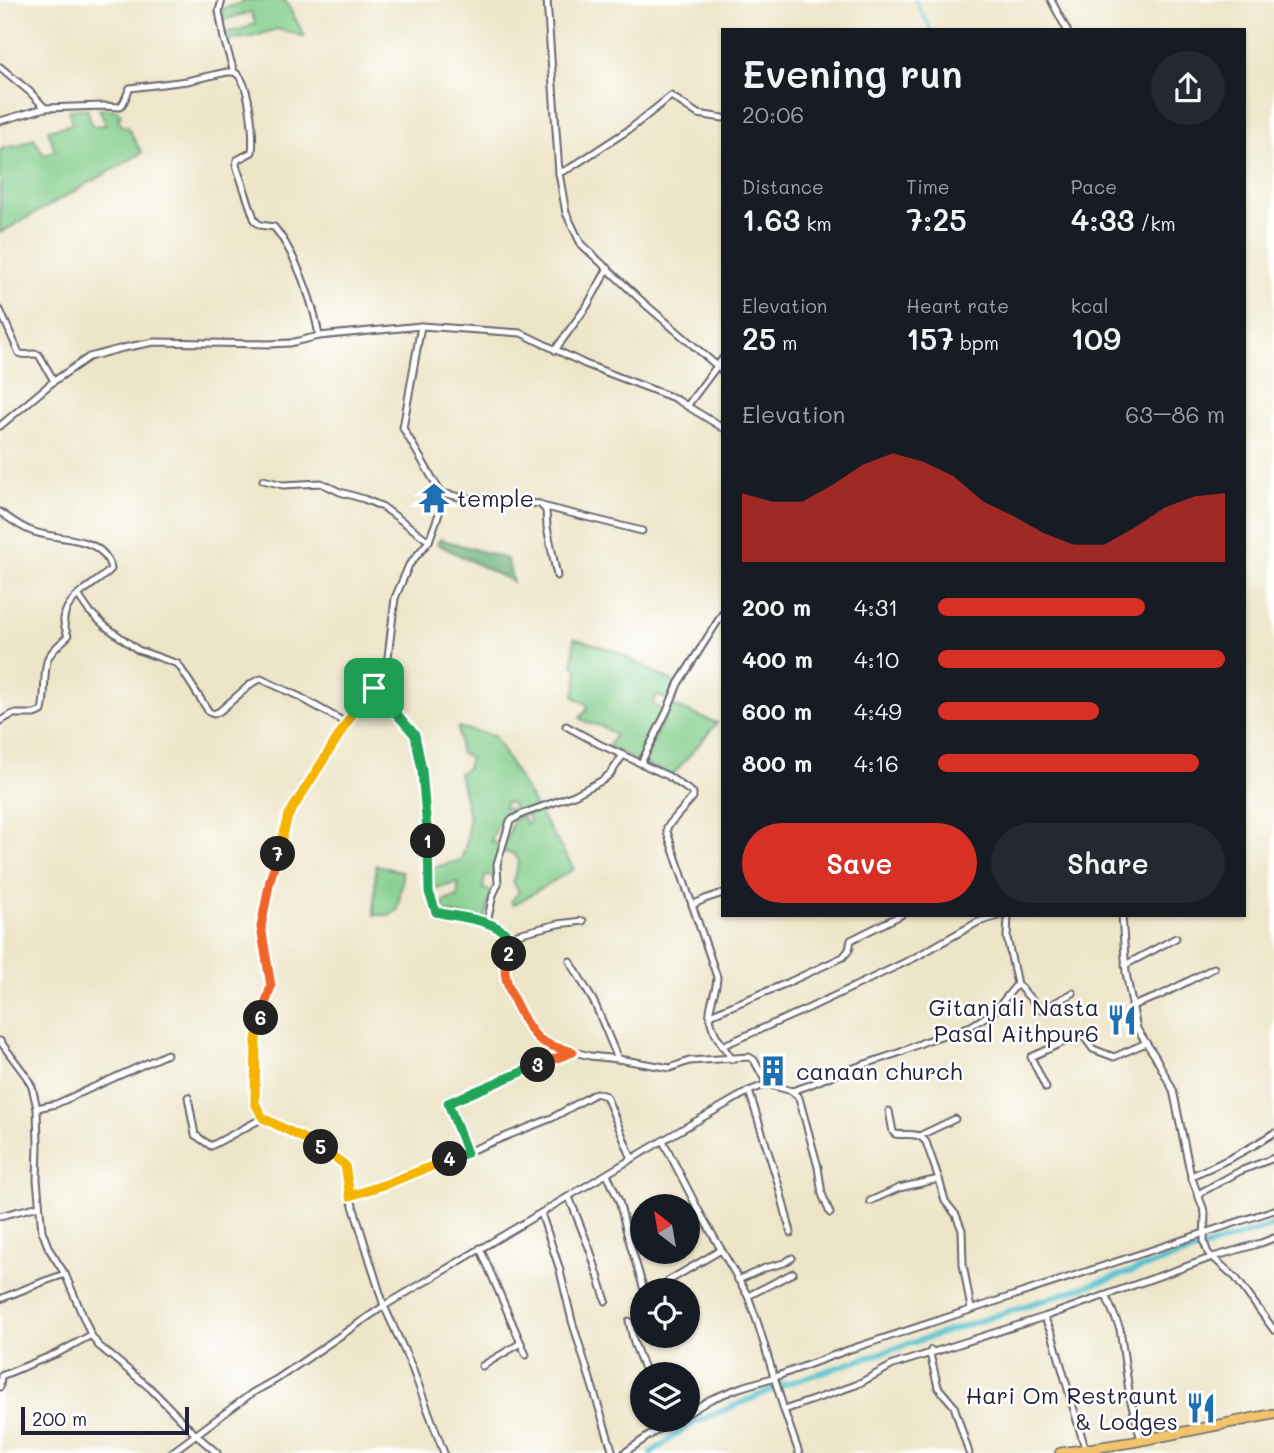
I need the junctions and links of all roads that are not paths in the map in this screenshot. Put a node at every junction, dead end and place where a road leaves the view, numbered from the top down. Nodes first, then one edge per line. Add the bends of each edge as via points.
1 (222, 0) edge
2 (547, 0) edge
3 (1051, 0) edge
4 (1066, 28) edge
5 (0, 67) edge
6 (234, 72) junction
7 (45, 108) junction
8 (721, 118) edge
9 (0, 121) edge
10 (559, 173) junction
11 (608, 268) junction
12 (0, 310) edge
13 (421, 326) junction
14 (319, 336) junction
15 (555, 350) junction
16 (720, 369) edge
17 (54, 380) junction
18 (687, 406) junction
19 (0, 426) edge
20 (721, 427) edge
21 (263, 480) dead end
22 (441, 493) junction
23 (542, 506) junction
24 (0, 512) edge
25 (642, 531) dead end
26 (429, 541) junction
27 (557, 576) dead end
28 (78, 595) junction
29 (721, 616) edge
30 (374, 688) junction
31 (0, 721) edge
32 (346, 723) junction
33 (566, 726) dead end
34 (623, 755) junction
35 (641, 763) junction
36 (721, 894) edge
37 (692, 905) junction
38 (897, 917) edge
39 (994, 917) edge
40 (1008, 917) edge
41 (1122, 917) edge
42 (583, 921) dead end
43 (487, 922) junction
44 (509, 936) junction
45 (1176, 938) dead end
46 (570, 961) dead end
47 (1125, 965) junction
48 (1214, 968) dead end
49 (1017, 984) junction
50 (1073, 993) dead end
51 (1132, 1006) junction
52 (710, 1015) junction
53 (0, 1041) edge
54 (1146, 1044) junction
55 (722, 1046) junction
56 (573, 1052) junction
57 (167, 1054) dead end
58 (618, 1059) junction
59 (732, 1059) junction
60 (767, 1084) junction
61 (1046, 1088) dead end
62 (750, 1091) junction
63 (792, 1091) junction
64 (188, 1097) dead end
65 (37, 1108) junction
66 (889, 1111) dead end
67 (263, 1118) junction
68 (956, 1119) dead end
69 (1274, 1133) edge
70 (919, 1136) junction
71 (663, 1141) junction
72 (467, 1153) junction
73 (1274, 1158) edge
74 (632, 1159) junction
75 (607, 1174) junction
76 (1191, 1176) junction
77 (939, 1179) junction
78 (1198, 1194) junction
79 (350, 1196) junction
80 (569, 1197) junction
81 (870, 1201) dead end
82 (40, 1206) junction
83 (1274, 1210) edge
84 (541, 1213) junction
85 (830, 1213) dead end
86 (0, 1216) edge
87 (1205, 1232) junction
88 (791, 1233) dead end
89 (1274, 1238) edge
90 (480, 1248) junction
91 (721, 1250) junction
92 (1211, 1255) junction
93 (792, 1258) dead end
94 (793, 1273) dead end
95 (65, 1274) junction
96 (640, 1278) edge
97 (673, 1278) edge
98 (738, 1280) junction
99 (748, 1296) junction
100 (1106, 1296) junction
101 (0, 1299) edge
102 (606, 1301) dead end
103 (384, 1306) junction
104 (971, 1309) junction
105 (1044, 1317) junction
106 (629, 1321) dead end
107 (1274, 1330) edge
108 (92, 1335) junction
109 (521, 1343) junction
110 (930, 1352) junction
111 (526, 1355) dead end
112 (641, 1362) edge
113 (482, 1366) dead end
114 (776, 1380) junction
115 (0, 1387) edge
116 (700, 1406) edge
117 (784, 1410) junction
118 (1274, 1414) edge
119 (653, 1432) edge
120 (195, 1434) junction
121 (1141, 1440) junction
122 (1085, 1448) junction
123 (172, 1453) edge
124 (217, 1453) edge
125 (444, 1453) edge
126 (613, 1453) edge
127 (624, 1453) edge
128 (799, 1453) edge
129 (969, 1453) edge
130 (1060, 1453) edge

1 - 6 street via 219,12
2 - 10 street
3 - 4 street
5 - 7 street
6 - 7 street via 130,88 120,107
6 - 14 street via 247,93 254,141 252,152 236,165 252,216 260,225 274,227 282,237 308,293
7 - 9 street
8 - 10 street via 698,114 671,96 630,129
10 - 11 street via 566,214 580,244
11 - 15 street
11 - 16 street
12 - 17 street via 19,353 39,355
13 - 14 street
13 - 15 street via 521,333
13 - 22 street via 402,428
14 - 17 street via 269,344 154,342 89,356
15 - 18 street
16 - 18 street
17 - 19 street
18 - 20 street
21 - 26 street via 283,485 321,483 383,507
22 - 23 street
22 - 26 street
23 - 25 street
23 - 27 street
24 - 28 street via 29,530 79,540 102,553 111,569
26 - 30 street via 409,565 395,598 388,657
28 - 31 street via 66,608 63,620 68,636 48,658 42,711 13,714
28 - 32 street via 105,626 138,650 178,664 209,712 220,711 261,680
29 - 35 street via 678,684
30 - 32 street
30 - 43 street via 415,735 422,770 429,892 436,912
32 - 67 street via 288,816 270,880 261,927 271,986 259,1022 255,1059 255,1103
33 - 34 street
34 - 35 street
34 - 43 street via 603,780 510,821
35 - 37 street via 693,793 667,827
36 - 37 street
37 - 52 street via 718,977
38 - 52 street via 851,940 843,957
39 - 55 street
40 - 49 street via 1007,938
41 - 47 street
42 - 44 street
43 - 44 street
44 - 56 street via 505,970 523,1019 539,1040
45 - 47 street
46 - 58 street
47 - 51 street
48 - 51 street
49 - 50 street via 1041,1010
49 - 63 street via 995,1011 971,1026
51 - 54 street
52 - 55 street
53 - 65 street via 26,1076
54 - 61 street via 1114,1057 1093,1049 1082,1034 1060,1043 1031,1057
54 - 76 street via 1173,1090
55 - 59 street
56 - 58 street
56 - 72 street via 448,1103
57 - 65 street via 56,1104
58 - 59 street via 670,1069 689,1061
59 - 60 street via 752,1058
60 - 62 street
60 - 63 street
62 - 71 street
62 - 88 street
63 - 85 street via 803,1108
64 - 67 street via 195,1135 211,1146
65 - 82 street
66 - 70 street via 895,1134
67 - 79 street via 345,1165
68 - 70 street
69 - 76 street via 1218,1166
70 - 77 street via 926,1142
71 - 74 street
71 - 91 street
72 - 74 street via 552,1118 596,1093 606,1096
72 - 79 street
73 - 78 street
74 - 75 street
75 - 80 street
75 - 96 street
76 - 78 street
77 - 81 street via 899,1188
77 - 104 street via 945,1201 962,1230
78 - 87 street
79 - 103 street
80 - 84 street
80 - 102 street
82 - 86 street
82 - 95 street via 42,1231
83 - 87 street
84 - 90 street
84 - 126 street
87 - 92 street
87 - 104 street
89 - 92 street
90 - 103 street
90 - 109 street
91 - 97 street
91 - 98 street
92 - 100 street
92 - 107 street via 1236,1278
93 - 98 street
94 - 99 street
95 - 101 street
95 - 108 street
98 - 99 street
99 - 114 street
100 - 105 street
100 - 121 street via 1119,1329
103 - 120 street
103 - 125 street
104 - 114 street via 848,1350
105 - 110 street
105 - 122 street
106 - 112 street
108 - 115 street via 1,1376
108 - 120 street
109 - 111 street
109 - 113 street
110 - 117 street
110 - 129 street via 938,1387 954,1406
114 - 116 street via 739,1388
114 - 117 street
117 - 128 street
118 - 121 highway
119 - 127 street
120 - 123 street
120 - 124 street
121 - 122 highway
122 - 130 highway

